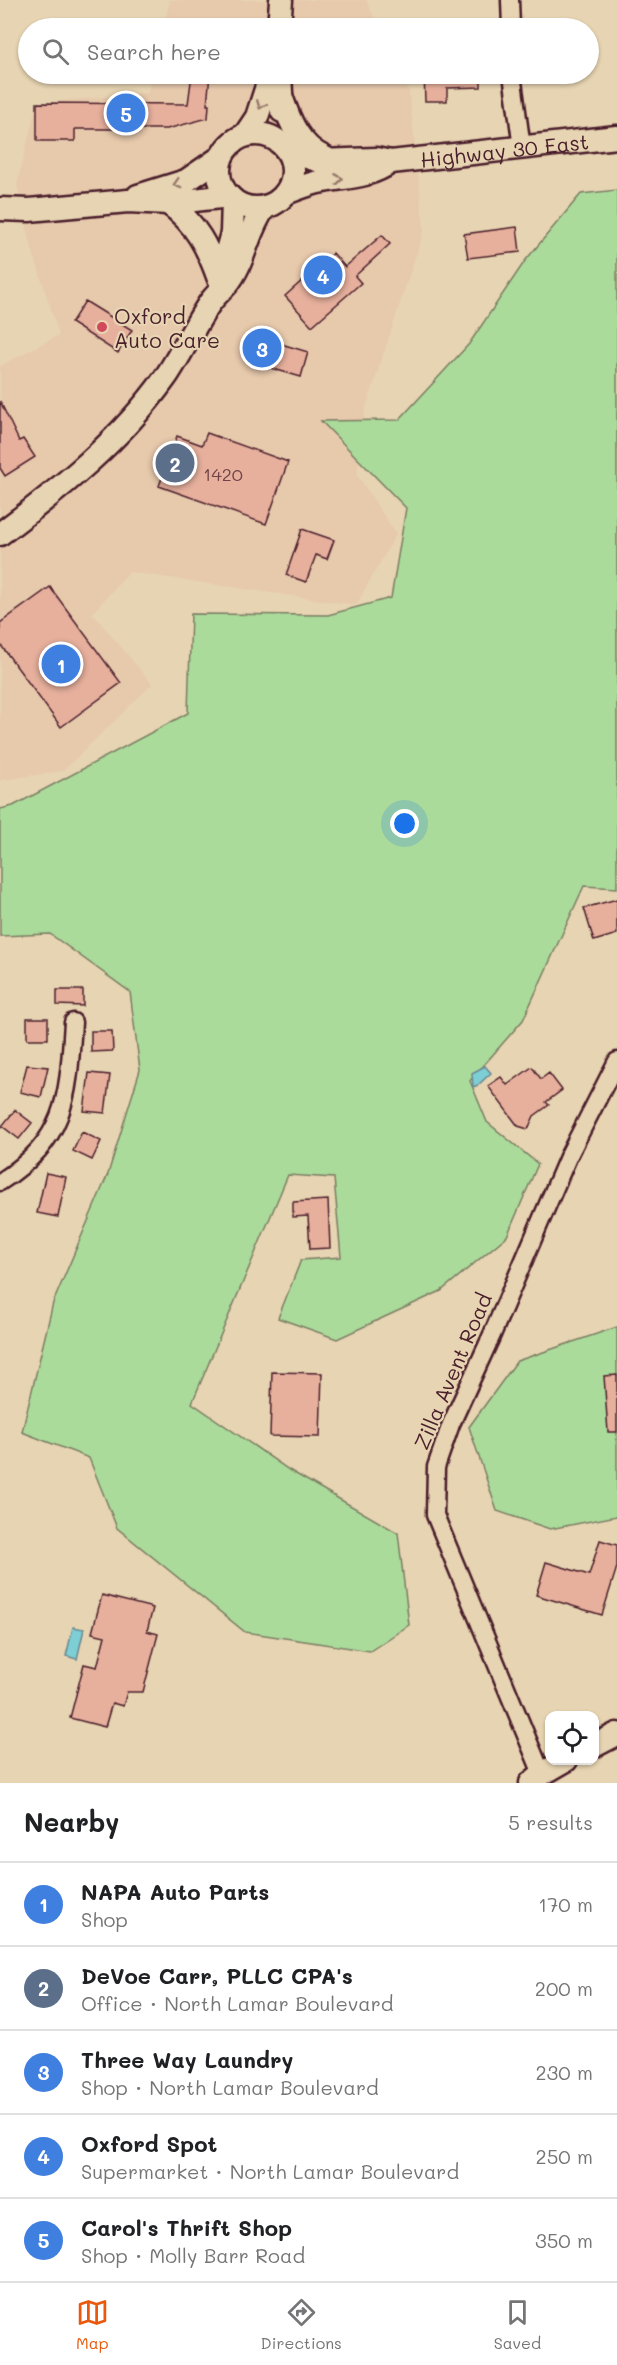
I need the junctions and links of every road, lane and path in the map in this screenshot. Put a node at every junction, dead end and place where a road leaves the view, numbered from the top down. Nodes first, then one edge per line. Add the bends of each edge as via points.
1 (281, 0) edge
2 (510, 0) edge
3 (280, 18) edge
4 (511, 18) edge
5 (268, 84) edge
6 (281, 84) edge
7 (513, 84) edge
8 (282, 96) junction
9 (245, 135) junction
10 (617, 137) edge
11 (286, 148) junction
12 (522, 148) junction
13 (221, 157) junction
14 (335, 161) junction
15 (391, 162) junction
16 (286, 193) junction
17 (231, 198) junction
18 (129, 201) junction
19 (168, 203) junction
20 (265, 207) junction
21 (0, 209) edge
22 (217, 287) junction
23 (0, 534) edge
24 (73, 1022) dead end
25 (617, 1061) edge
26 (0, 1182) edge
27 (617, 1734) edge
28 (599, 1743) edge
29 (559, 1765) edge
30 (536, 1778) edge

1 - 3 main road
2 - 4 street
5 -> 9 main road via 257,117
6 - 8 main road
7 - 12 street
8 - 11 main road
8 - 14 main road via 297,135 314,152
9 - 11 main road via 262,134
9 - 13 main road via 231,143
10 - 12 main road, Highway 30 East
11 - 14 main road, Highway 30 East via 311,159
11 - 16 main road via 294,172
12 - 15 main road, Highway 30 East
13 - 17 main road via 218,174
13 -> 18 main road via 186,181
14 - 15 main road, Highway 30 East
16 -> 15 main road, Highway 30 East via 317,182 376,172
16 - 20 main road
17 - 19 main road
17 - 20 main road via 248,207
17 - 22 main road via 230,247
18 - 19 main road
18 - 21 main road
19 - 22 main road via 204,241
20 - 22 main road via 253,226 240,263 227,283
22 - 23 main road via 165,378 117,434 54,494
24 - 26 street via 65,1103 57,1123 33,1157
25 - 30 street, Zilla Avent Road via 568,1157 451,1424 436,1467 435,1515
27 - 28 main road
29 - 30 main road

